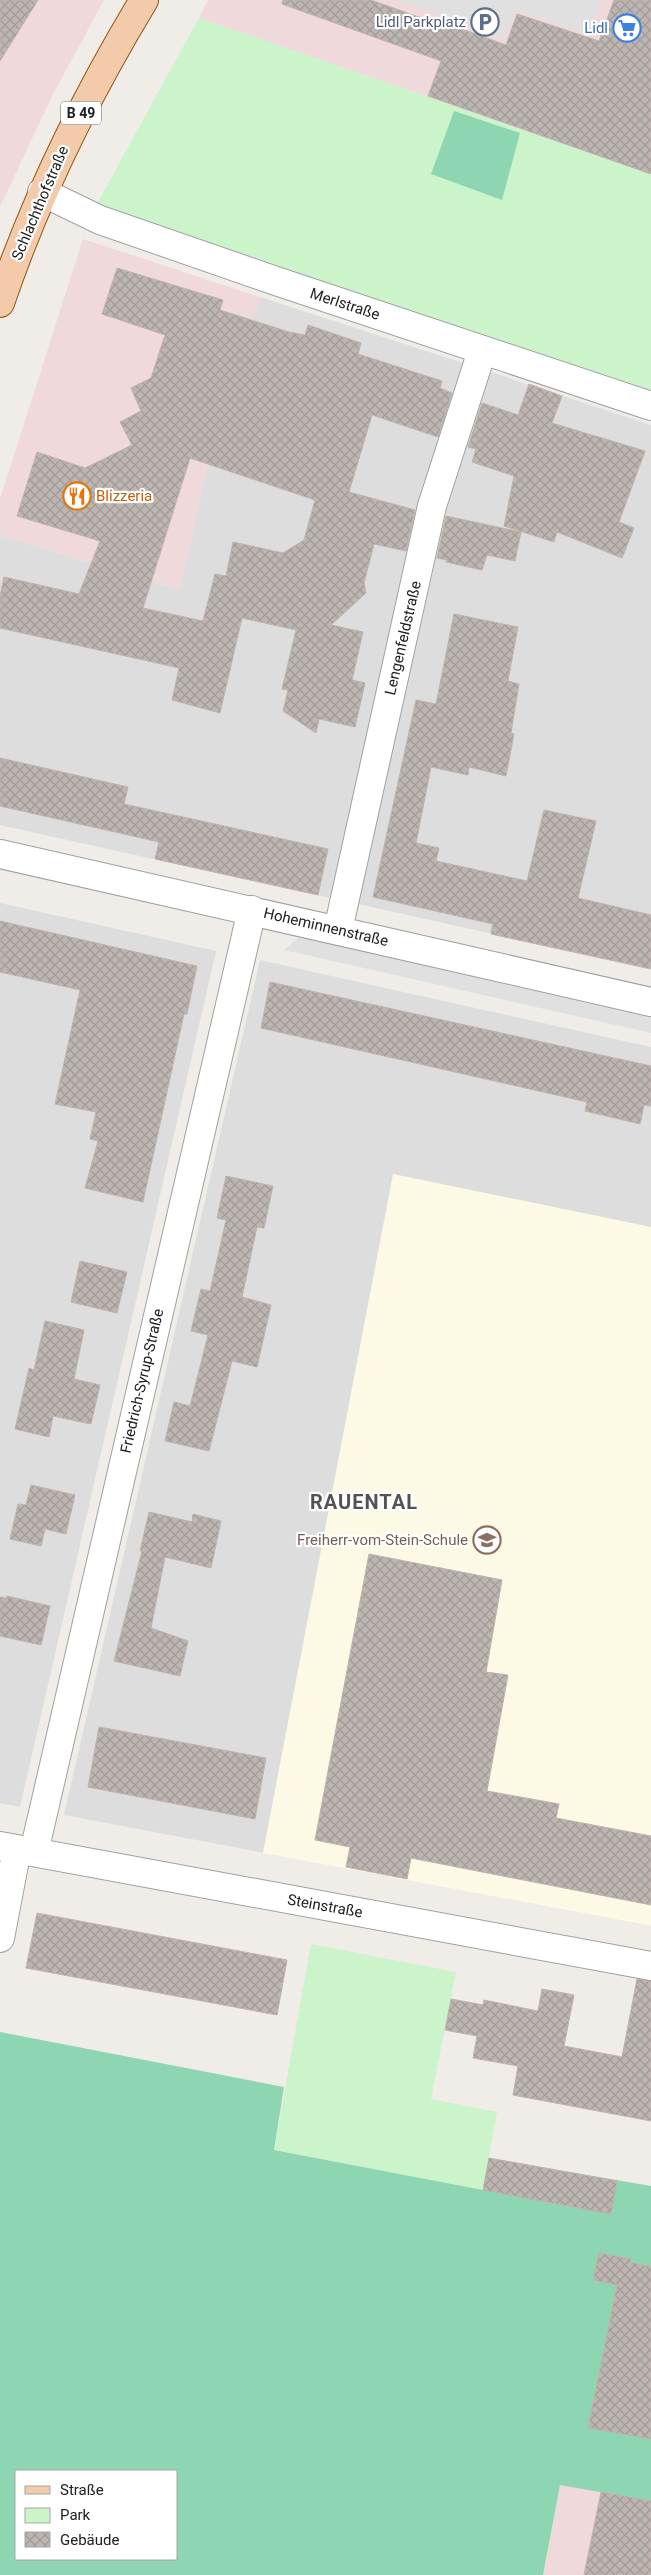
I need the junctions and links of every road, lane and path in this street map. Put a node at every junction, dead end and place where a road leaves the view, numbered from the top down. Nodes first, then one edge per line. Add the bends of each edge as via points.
1 (144, 0) edge
2 (42, 192) junction
3 (0, 303) edge
4 (482, 351) junction
5 (651, 406) edge
6 (0, 854) edge
7 (252, 910) junction
8 (338, 930) junction
9 (651, 1002) edge
10 (17, 1849) edge
11 (0, 1938) edge
12 (651, 1966) edge

1 - 2 main road, Schlachthofstraße / B 49 via 78,118
2 - 3 main road, Schlachthofstraße / B 49
2 - 4 street, Merlstraße via 100,220
4 - 5 street, Merlstraße
4 - 8 street, Lengenfeldstraße via 432,506
6 - 7 street, Hoheminnenstraße
7 - 8 street, Hoheminnenstraße
7 - 10 street, Friedrich-Syrup-Straße
8 - 9 street, Hoheminnenstraße
10 - 11 street, Friedrich-Syrup-Straße
10 - 12 street, Steinstraße

